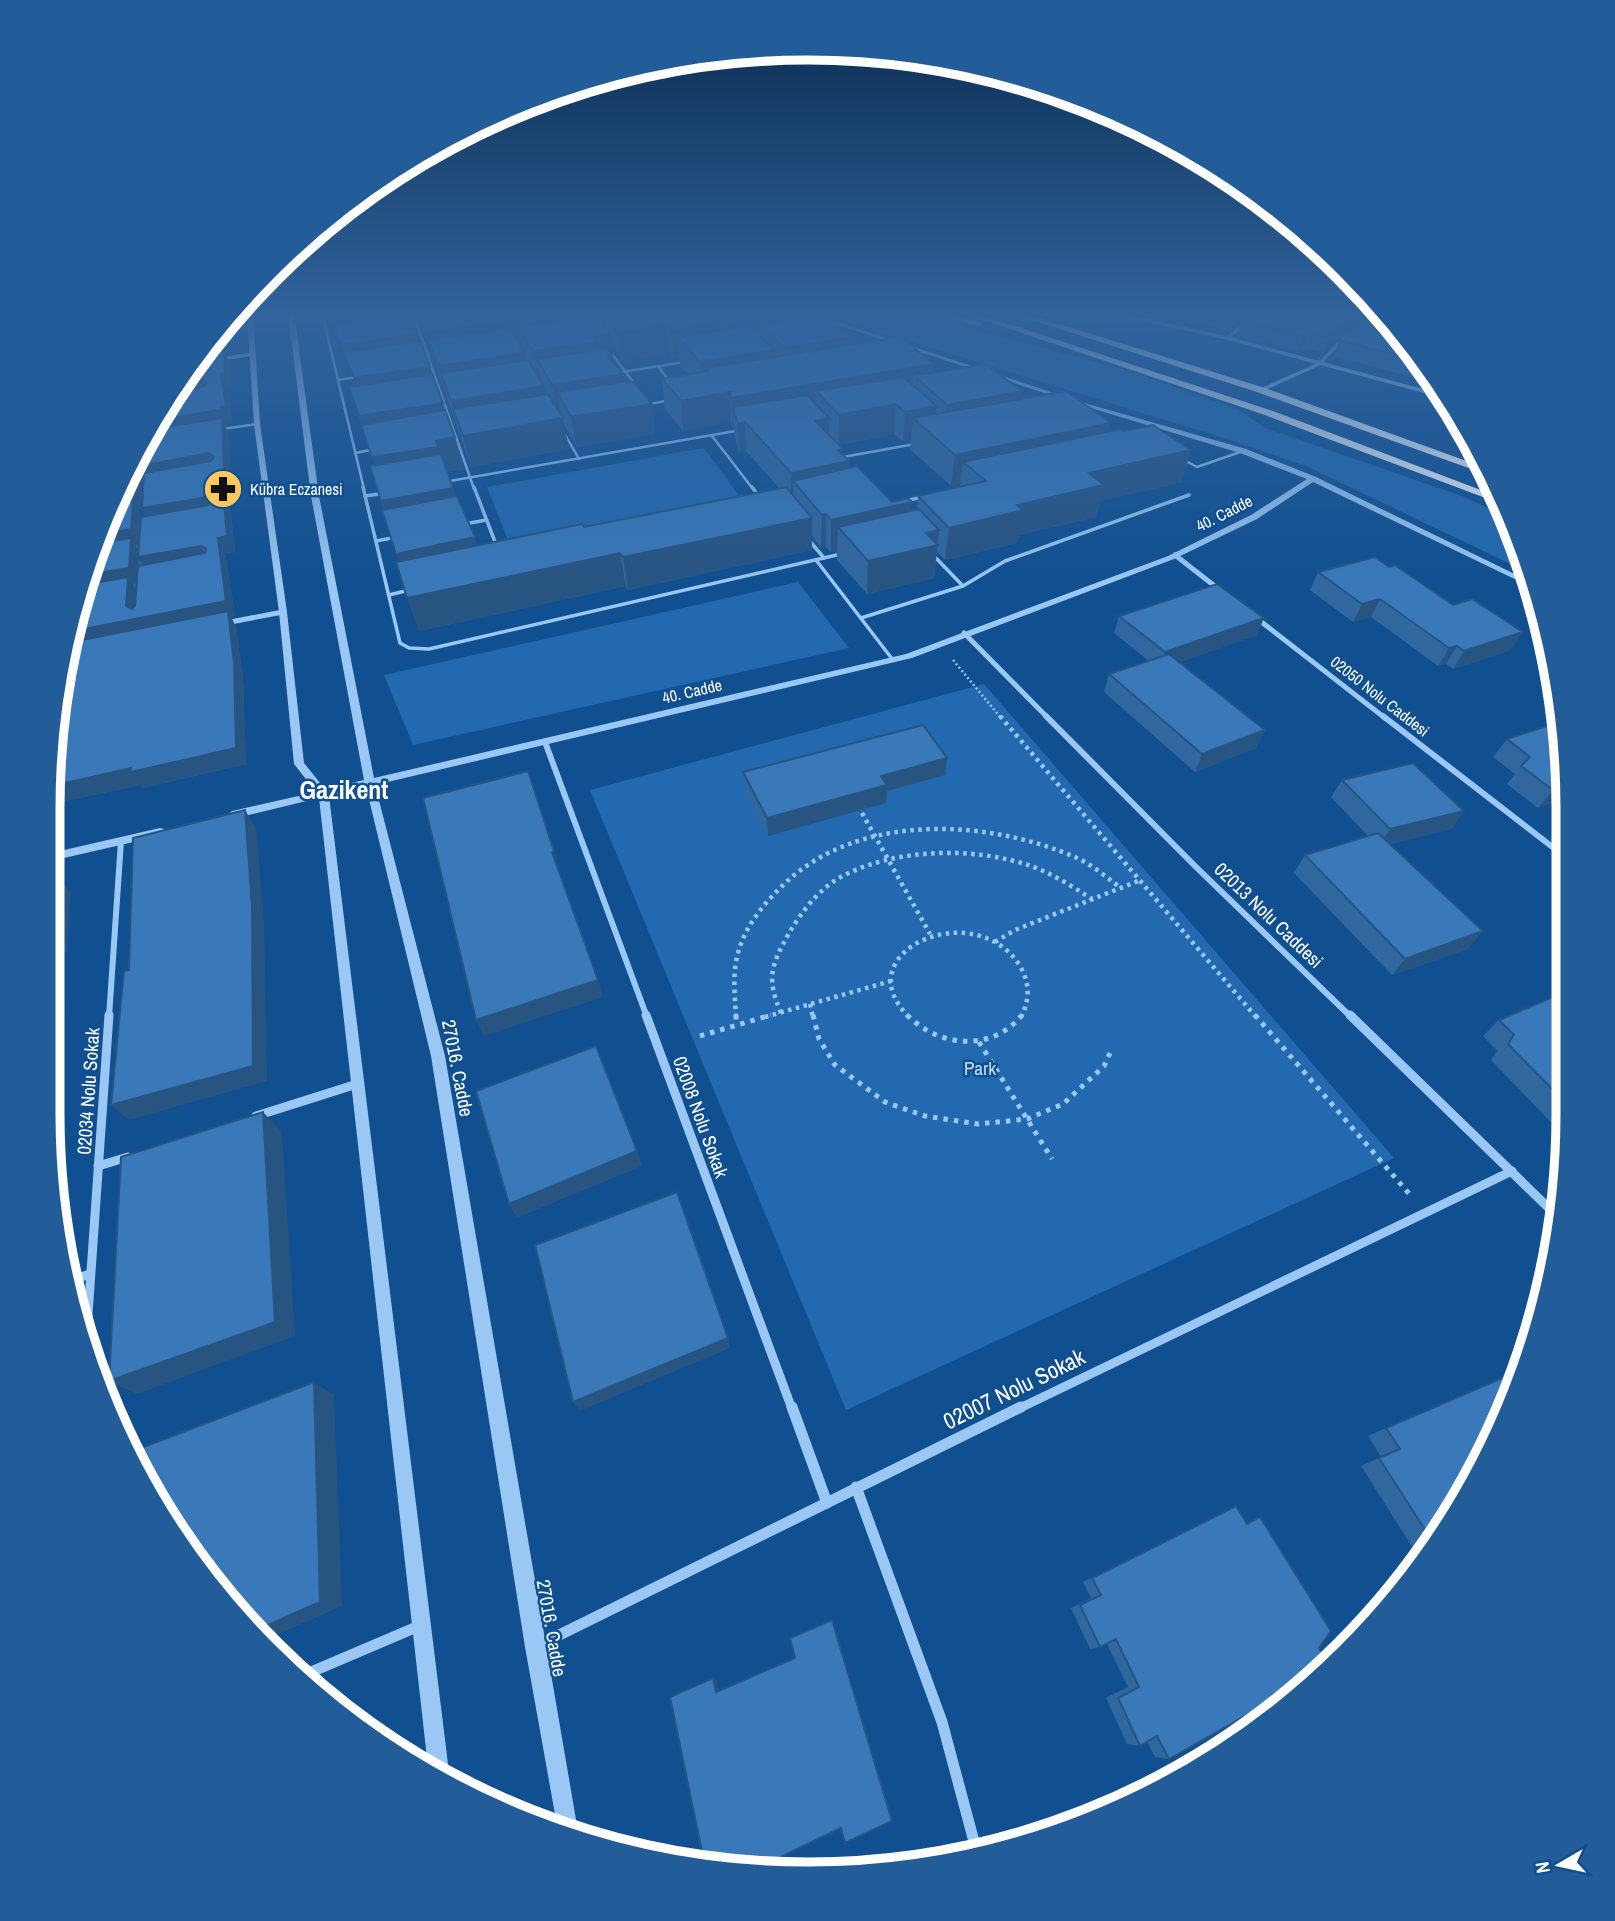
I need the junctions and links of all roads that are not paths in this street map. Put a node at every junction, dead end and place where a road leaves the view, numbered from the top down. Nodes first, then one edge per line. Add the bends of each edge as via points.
1 (256, 403) edge
2 (302, 403) edge
3 (343, 403) edge
4 (443, 403) edge
5 (656, 403) edge
6 (1079, 403) edge
7 (1239, 403) edge
8 (1296, 403) edge
9 (636, 406) edge
10 (257, 424) junction
11 (753, 428) edge
12 (562, 429) edge
13 (217, 430) edge
14 (467, 434) edge
15 (454, 436) junction
16 (712, 436) junction
17 (917, 444) edge
18 (380, 449) edge
19 (1243, 451) junction
20 (355, 453) junction
21 (1177, 456) edge
22 (579, 459) junction
23 (850, 465) edge
24 (1473, 467) edge
25 (470, 478) junction
26 (1312, 479) junction
27 (444, 482) edge
28 (391, 492) edge
29 (1189, 495) edge
30 (365, 496) junction
31 (927, 496) edge
32 (1487, 496) edge
33 (762, 501) edge
34 (900, 502) edge
35 (486, 520) junction
36 (462, 525) edge
37 (400, 536) edge
38 (808, 538) edge
39 (376, 541) junction
40 (925, 547) edge
41 (850, 552) edge
42 (1175, 555) junction
43 (501, 557) edge
44 (824, 558) junction
45 (817, 560) junction
46 (1520, 580) edge
47 (963, 586) junction
48 (415, 589) edge
49 (388, 595) junction
50 (1230, 598) edge
51 (283, 612) junction
52 (1252, 615) edge
53 (861, 618) junction
54 (215, 626) edge
55 (964, 633) junction
56 (893, 660) junction
57 (545, 742) junction
58 (370, 784) junction
59 (324, 794) junction
60 (216, 819) edge
61 (175, 828) edge
62 (121, 841) junction
63 (1556, 850) edge
64 (60, 855) edge
65 (357, 1084) junction
66 (241, 1121) edge
67 (137, 1154) edge
68 (98, 1166) junction
69 (1512, 1171) junction
70 (1549, 1208) edge
71 (90, 1274) junction
72 (78, 1278) edge
73 (88, 1316) edge
74 (856, 1487) junction
75 (827, 1503) junction
76 (420, 1626) junction
77 (535, 1647) junction
78 (310, 1672) edge
79 (438, 1764) edge
80 (567, 1822) edge
81 (974, 1842) edge

1 - 10 street
2 - 58 street, 27016. Cadde via 315,496
3 - 20 lane
4 - 15 lane
5 - 9 lane
6 - 19 street
7 - 32 highway
8 - 24 highway
10 - 13 lane
10 - 51 street
11 - 16 lane
12 - 22 lane
14 - 15 lane
15 - 25 lane
16 - 22 lane
16 - 33 lane
17 - 23 lane via 843,457
18 - 20 lane
19 - 21 lane via 1197,467
19 - 26 street
20 - 30 lane
22 - 25 lane
25 - 27 lane
25 - 35 lane
26 - 42 street, 40. Cadde via 1255,517
26 - 46 street
28 - 30 lane
29 - 47 lane via 1005,561
30 - 39 lane
31 - 34 lane
35 - 36 lane
35 - 43 lane
37 - 39 lane
38 - 44 lane
39 - 49 lane
40 - 47 lane
41 - 44 lane
42 - 50 street
42 - 55 street, 40. Cadde
44 - 45 lane
45 - 49 lane via 429,649 400,643
45 - 53 lane
47 - 53 lane
48 - 49 lane
51 - 54 street
51 - 59 street via 299,764
52 - 63 street, 02050 Nolu Caddesi
53 - 56 lane
55 - 56 street, 40. Cadde
55 - 69 street, 02013 Nolu Caddesi via 1195,866
56 - 57 street, 40. Cadde
57 - 58 street, 40. Cadde
57 - 75 street, 02008 Nolu Sokak
58 - 59 street, 40. Cadde
58 - 77 street, 27016. Cadde via 438,1056
59 - 60 street, 40. Cadde
59 - 65 street
61 - 62 street
62 - 64 street
62 - 68 street, 02034 Nolu Sokak
65 - 66 street
65 - 76 street
67 - 68 street
68 - 71 street, 02034 Nolu Sokak
69 - 70 street, 02013 Nolu Caddesi
69 - 74 street, 02007 Nolu Sokak
71 - 72 street
71 - 73 street, 02034 Nolu Sokak
74 - 75 street, 02007 Nolu Sokak
74 - 81 street via 942,1722
75 - 77 street, 02007 Nolu Sokak
76 - 78 street
76 - 79 street
77 - 80 street, 27016. Cadde

